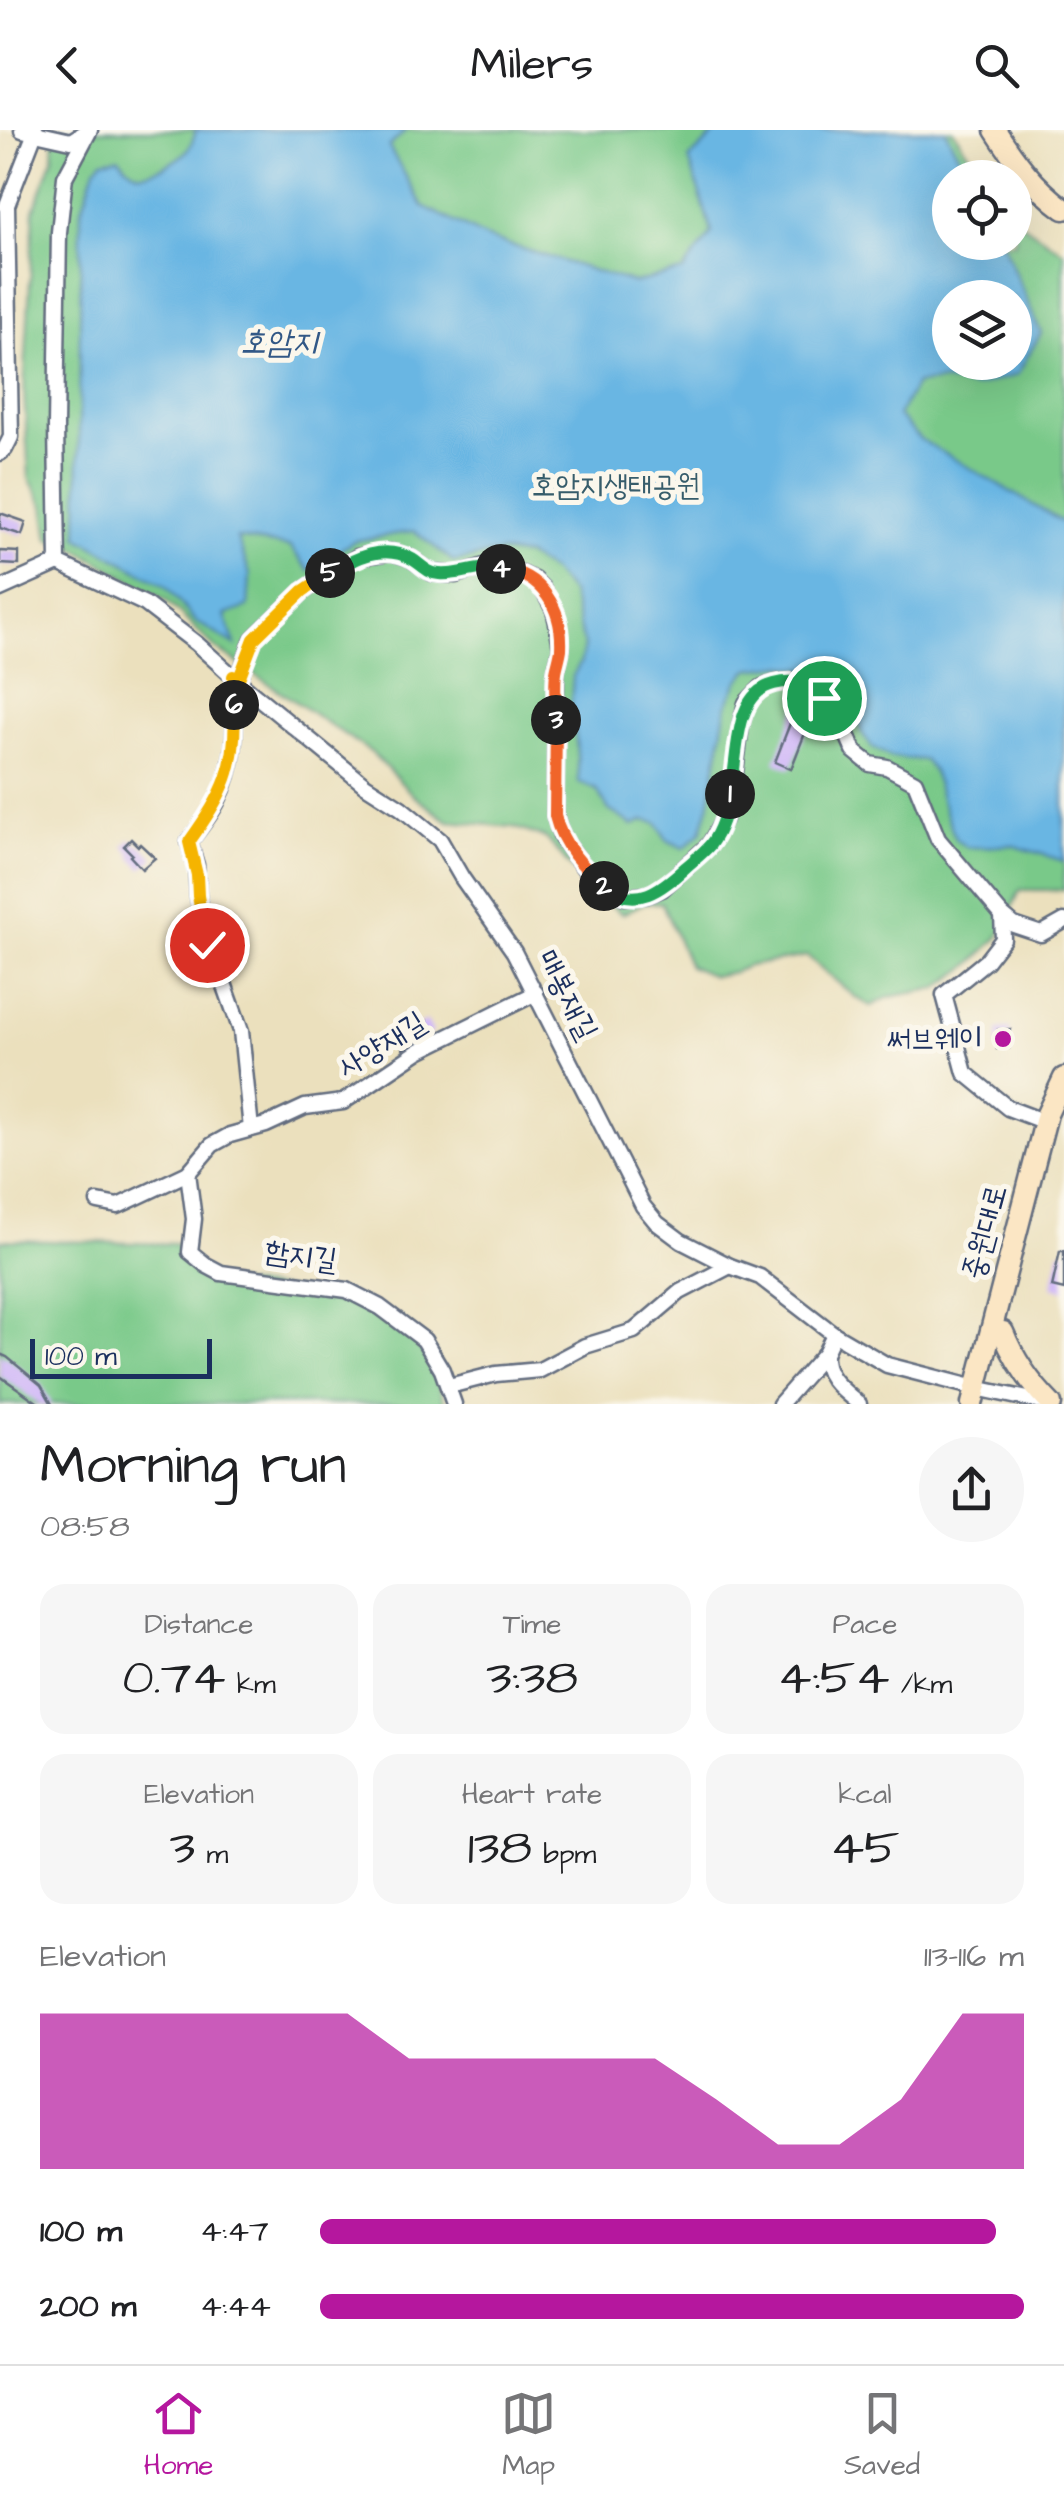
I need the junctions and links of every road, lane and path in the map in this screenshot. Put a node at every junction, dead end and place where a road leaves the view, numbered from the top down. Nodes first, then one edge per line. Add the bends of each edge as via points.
1 (90, 130) edge
2 (994, 130) edge
3 (31, 131) edge
4 (1064, 209) edge
5 (4, 238) edge
6 (0, 453) edge
7 (58, 563) junction
8 (0, 588) edge
9 (235, 678) junction
10 (1002, 915) junction
11 (1064, 922) edge
12 (536, 993) junction
13 (1064, 1078) edge
14 (1064, 1108) edge
15 (1045, 1122) junction
16 (252, 1129) junction
17 (188, 1173) junction
18 (98, 1202) dead end
19 (730, 1266) junction
20 (1003, 1332) junction
21 (834, 1334) junction
22 (825, 1353) junction
23 (449, 1386) junction
24 (981, 1395) edge
25 (454, 1404) edge
26 (780, 1404) edge
27 (859, 1404) edge
28 (1051, 1404) edge

1 - 3 street via 71,140
1 - 7 street via 65,178 59,232
2 - 4 main road via 1019,167
3 - 5 street via 7,204
5 - 6 street via 11,437
7 - 8 street
7 - 9 street, 매봉재길 via 145,604
9 - 10 street via 254,639 303,591 357,557 392,552 432,574 484,566 514,570 542,588 557,623 555,816 562,838 608,890 625,898 662,889 710,844 736,773 746,703 762,687 803,682 824,698 854,751 916,782 938,839
9 - 12 street, 매봉재길 via 440,840
9 - 16 street via 230,770 216,805 189,842 207,945 241,1031
10 - 11 street via 1041,934
10 - 15 street via 1003,939 944,995 965,1073 1008,1108
12 - 16 street, 사양재길 via 419,1051 343,1102 305,1107
12 - 19 street, 매봉재길 via 643,1206 681,1241
13 - 15 main road, 중원대로
14 - 20 main road, 중원대로
15 - 24 main road, 중원대로
16 - 17 street, 사양재길 via 212,1145
17 - 18 street, 사양재길 via 118,1206
17 - 23 street, 함지길 via 190,1252 221,1273 363,1298 424,1340
19 - 21 street, 매봉재길 via 760,1277
19 - 23 street via 680,1292 634,1330 540,1370
20 - 24 main road, 중원대로
20 - 28 main road via 1034,1388
21 - 22 street
21 - 24 street, 매봉재길 via 886,1365
22 - 26 street
22 - 27 street via 832,1381
23 - 25 street, 함지길
24 - 28 street, 매봉재길

